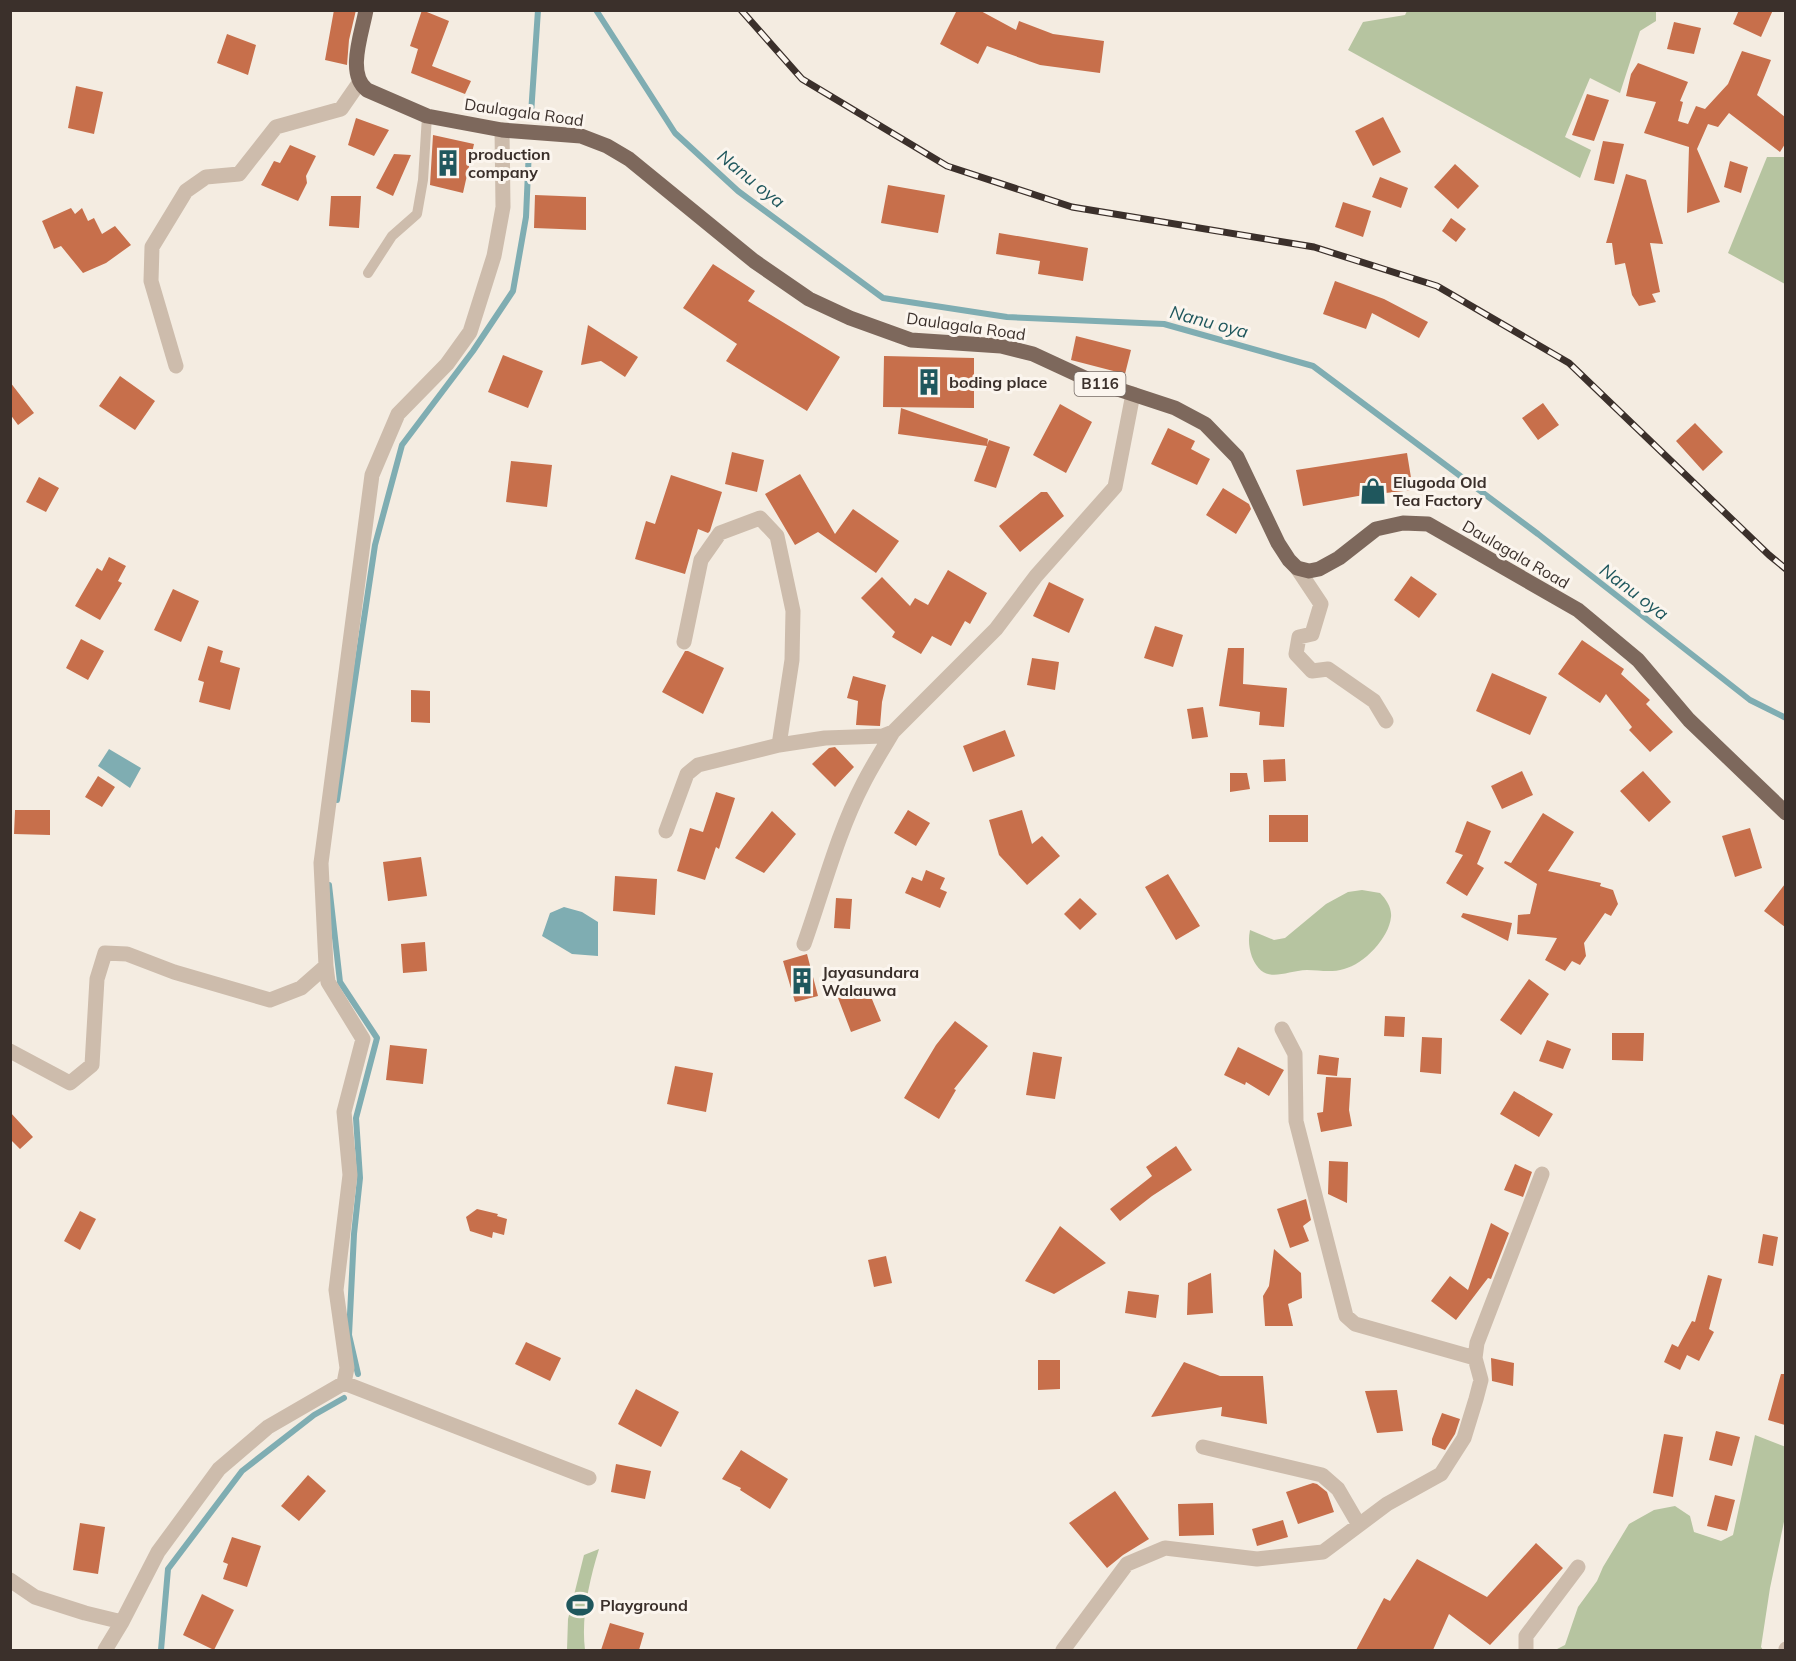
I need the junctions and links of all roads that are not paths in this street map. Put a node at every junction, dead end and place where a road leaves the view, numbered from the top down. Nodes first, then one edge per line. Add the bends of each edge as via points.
1 (366, 10) edge
2 (359, 83) junction
3 (427, 116) junction
4 (502, 130) junction
5 (368, 273) dead end
6 (176, 366) dead end
7 (1133, 394) junction
8 (1297, 568) junction
9 (684, 642) dead end
10 (1386, 721) dead end
11 (893, 732) junction
12 (779, 746) junction
13 (1785, 813) edge
14 (666, 831) dead end
15 (804, 944) dead end
16 (326, 966) junction
17 (1282, 1029) dead end
18 (10, 1051) edge
19 (1542, 1174) dead end
20 (1475, 1358) junction
21 (344, 1383) junction
22 (1203, 1447) dead end
23 (589, 1479) dead end
24 (1359, 1525) junction
25 (1578, 1567) dead end
26 (10, 1580) edge
27 (122, 1622) junction
28 (105, 1650) edge
29 (1063, 1650) edge
30 (1526, 1650) edge

1 - 2 main road via 355,68
2 - 3 main road, Daulagala Road / B116
2 - 6 street via 341,109 276,127 239,174 206,177 186,191 152,247 151,281
3 - 4 main road, Daulagala Road / B116
3 - 5 lane via 417,214 392,236
4 - 7 main road, Daulagala Road / B116 via 581,136 607,146 629,159 754,261 809,299 850,318 911,340 1001,346 1033,354
4 - 16 street via 503,207 494,256 470,332 447,364 398,414 372,475 321,863
7 - 8 main road, Daulagala Road / B116 via 1175,408 1205,424 1224,441 1238,457 1278,543
7 - 11 street via 1115,487 1036,576 996,629
8 - 10 street via 1321,604 1312,634 1299,637 1296,654 1312,671 1328,669 1350,683 1374,701
8 - 13 main road, Daulagala Road via 1319,569 1376,529 1403,523 1428,524 1578,610 1638,660 1689,720
9 - 12 street via 701,560 720,533 760,518 777,536 793,611 792,660
11 - 12 street
11 - 15 street via 862,784
12 - 14 street via 698,765 687,774
16 - 18 street via 301,988 270,1000 127,954 105,953 97,979 92,1065 70,1083
16 - 21 street via 328,982 363,1039 345,1112 350,1174 336,1290 347,1368
17 - 20 street via 1295,1054 1296,1121 1346,1316 1355,1324
19 - 20 street via 1477,1342
20 - 24 street via 1481,1380 1476,1399 1464,1438 1441,1474 1386,1504
21 - 23 street
21 - 27 street via 268,1427 219,1469 158,1552
22 - 24 street via 1322,1475 1338,1489
24 - 29 street via 1323,1552 1257,1559 1165,1548 1127,1564
25 - 30 street via 1527,1636
26 - 27 street via 35,1597
27 - 28 street

